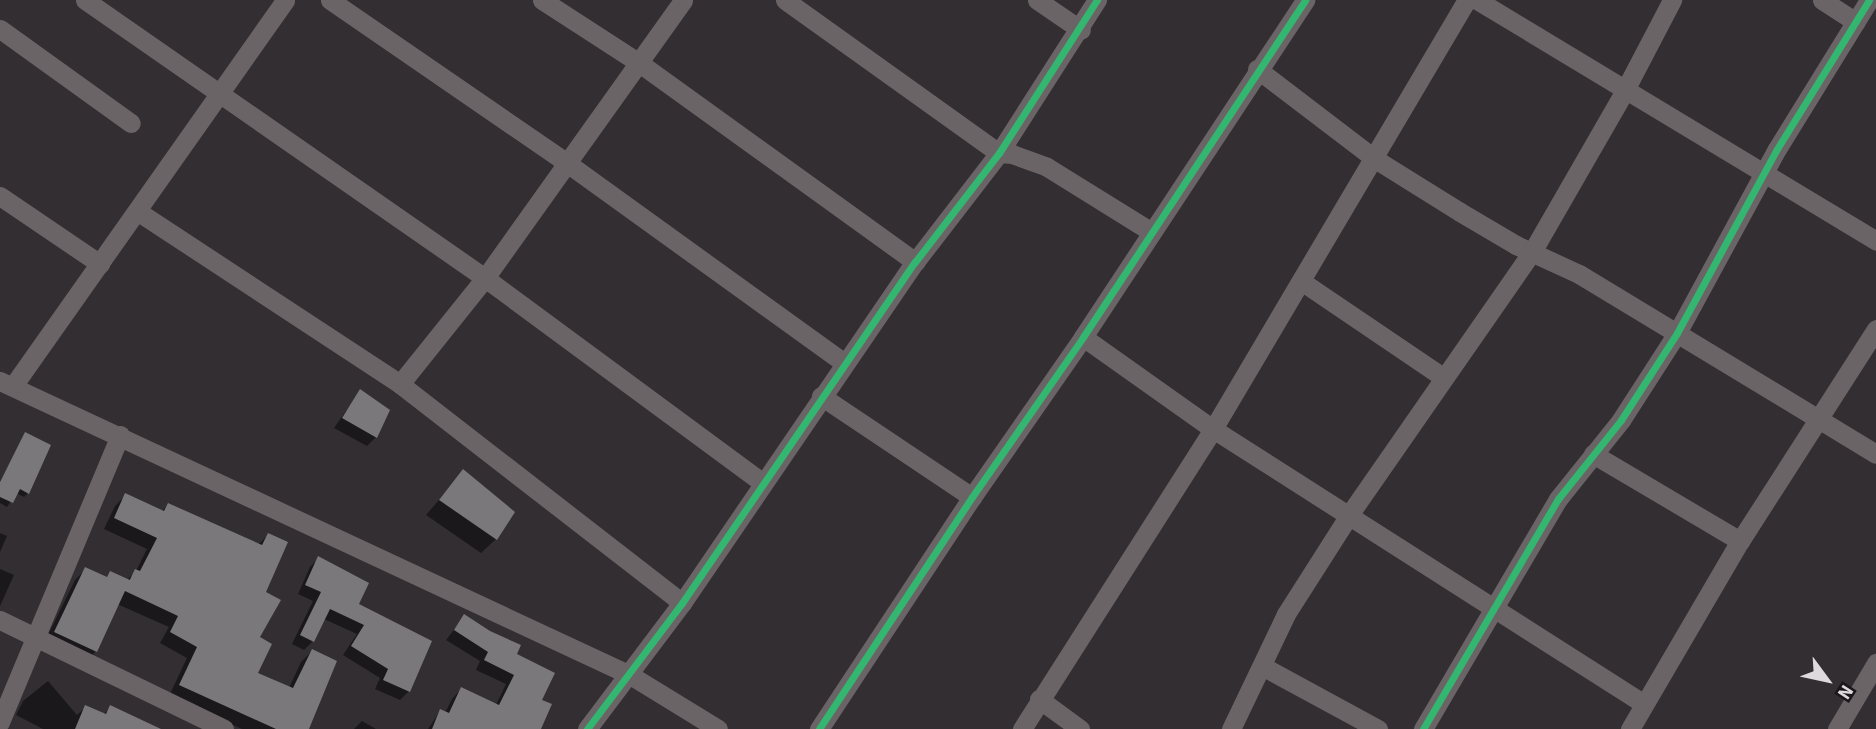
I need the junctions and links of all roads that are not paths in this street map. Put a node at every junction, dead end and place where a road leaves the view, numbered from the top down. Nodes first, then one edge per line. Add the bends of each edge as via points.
1 (85, 0) edge
2 (285, 0) edge
3 (330, 0) edge
4 (542, 0) edge
5 (683, 0) edge
6 (785, 0) edge
7 (1037, 0) edge
8 (1097, 0) edge
9 (1305, 0) edge
10 (1467, 0) edge
11 (1477, 0) edge
12 (1672, 0) edge
13 (1822, 0) edge
14 (1865, 15) edge
15 (0, 29) edge
16 (1081, 30) junction
17 (638, 62) junction
18 (1257, 69) junction
19 (1625, 90) junction
20 (220, 93) junction
21 (131, 122) dead end
22 (999, 153) junction
23 (1375, 159) junction
24 (567, 163) junction
25 (1765, 175) junction
26 (0, 196) edge
27 (137, 211) junction
28 (1152, 232) junction
29 (1876, 241) edge
30 (1532, 252) junction
31 (915, 262) junction
32 (100, 264) junction
33 (485, 278) junction
34 (1301, 281) junction
35 (1876, 329) edge
36 (1677, 333) junction
37 (1083, 337) junction
38 (844, 363) junction
39 (1443, 377) junction
40 (6, 384) edge
41 (400, 384) junction
42 (821, 396) junction
43 (1820, 420) junction
44 (1213, 429) junction
45 (120, 435) junction
46 (1593, 454) junction
47 (1876, 454) edge
48 (763, 483) junction
49 (972, 497) junction
50 (1349, 515) junction
51 (1740, 541) junction
52 (682, 603) junction
53 (1494, 606) junction
54 (0, 620) edge
55 (37, 638) junction
56 (1876, 663) edge
57 (1262, 666) junction
58 (630, 675) junction
59 (1039, 699) junction
60 (1644, 704) junction
61 (0, 722) edge
62 (224, 729) edge
63 (587, 729) edge
64 (718, 729) edge
65 (819, 729) edge
66 (1022, 729) edge
67 (1080, 729) edge
68 (1231, 729) edge
69 (1378, 729) edge
70 (1423, 729) edge
71 (1630, 729) edge
72 (1837, 729) edge

1 - 20 street
2 - 20 street
3 - 24 street
4 - 17 street
5 - 17 street
6 - 22 street
7 - 16 street
8 - 16 street
9 - 18 street
10 - 23 street
11 - 19 street
12 - 19 street
13 - 14 street
14 - 25 street via 1777,149
15 - 21 street
16 - 22 street
17 - 24 street
17 - 31 street
18 - 23 street
18 - 28 street
19 - 25 street
19 - 30 street
20 - 27 street
20 - 33 street
22 - 28 street via 1047,167
22 - 31 street
23 - 30 street
23 - 34 street
24 - 33 street
24 - 38 street
25 - 29 street
25 - 36 street
26 - 32 street
27 - 32 street
27 - 41 street
28 - 37 street
30 - 36 street via 1579,274
30 - 39 street
31 - 38 street
32 - 40 street
33 - 41 street
33 - 48 street
34 - 39 street
34 - 44 street
35 - 43 street
36 - 43 street
36 - 46 street via 1621,420
37 - 44 street
37 - 49 street
38 - 42 street
39 - 50 street
40 - 45 street
41 - 52 street
42 - 48 street
42 - 49 street
43 - 47 street
43 - 51 street
44 - 50 street
44 - 59 street
45 - 55 street
45 - 58 street
46 - 51 street
46 - 53 street via 1559,499
48 - 52 street
49 - 65 street
50 - 53 street
50 - 57 street via 1286,614
51 - 60 street
52 - 58 street
53 - 60 street
53 - 70 street
54 - 55 street
55 - 61 street
55 - 62 street
56 - 72 street
57 - 68 street
57 - 69 street
58 - 63 street
58 - 64 street
59 - 66 street
59 - 67 street
60 - 71 street

